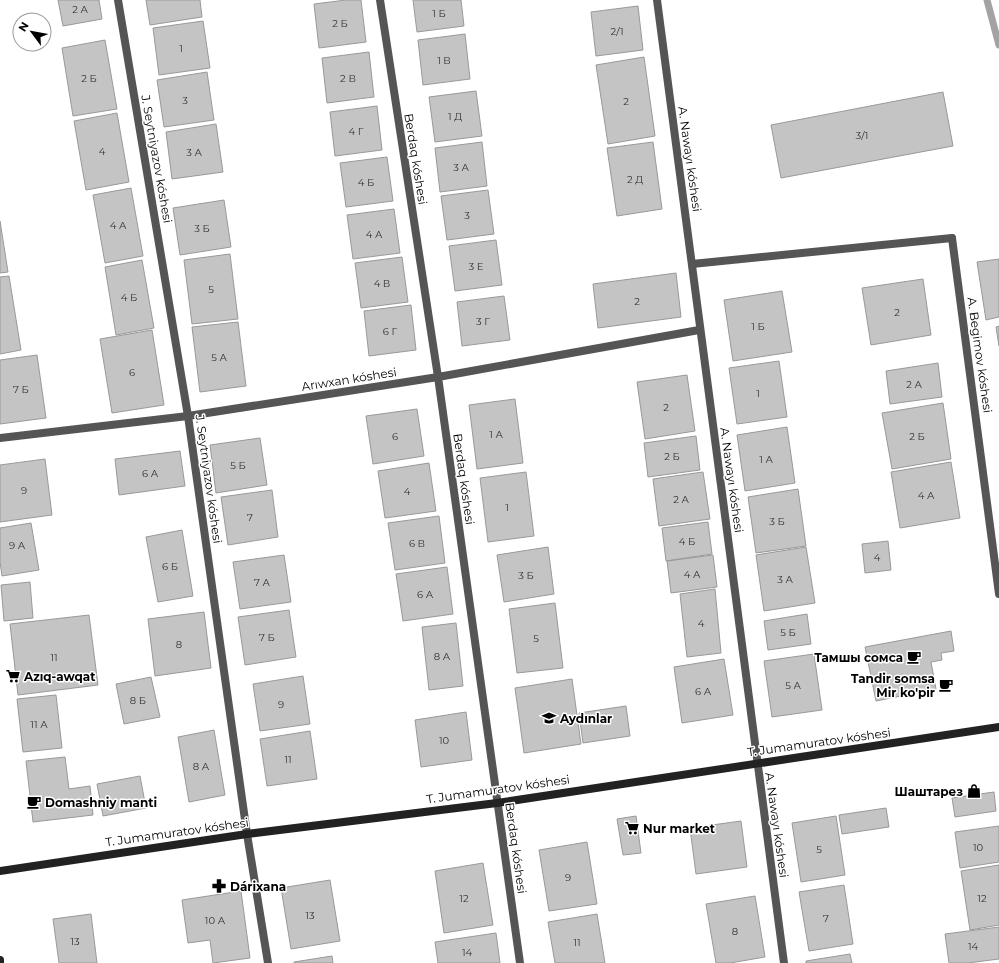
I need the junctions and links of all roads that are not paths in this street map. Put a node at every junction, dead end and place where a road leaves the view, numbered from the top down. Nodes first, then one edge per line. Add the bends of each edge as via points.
1 (118, 0) edge
2 (380, 0) edge
3 (657, 0) edge
4 (692, 264) junction
5 (700, 330) junction
6 (438, 376) junction
7 (188, 416) junction
8 (0, 438) edge
9 (999, 594) edge
10 (999, 727) edge
11 (757, 763) junction
12 (497, 803) junction
13 (247, 834) junction
14 (0, 870) edge
15 (0, 960) edge
16 (0, 963) edge
17 (268, 963) edge
18 (520, 963) edge
19 (784, 963) edge

1 - 7 street, J. Seytniyazov kóshesi
2 - 6 street, Berdaq kóshesi
3 - 4 street, A. Nawayı kóshesi
4 - 5 street, A. Nawayı kóshesi
4 - 9 street, A. Begimov kóshesi via 952,238
5 - 6 street, Arıwxan kóshesi
5 - 11 street, A. Nawayı kóshesi
6 - 7 street, Arıwxan kóshesi
6 - 12 street, Berdaq kóshesi
7 - 8 street, Arıwxan kóshesi
7 - 13 street, J. Seytniyazov kóshesi
10 - 11 main road, T. Jumamuratov kóshesi
11 - 12 main road, T. Jumamuratov kóshesi
11 - 19 street, A. Nawayı kóshesi
12 - 13 main road, T. Jumamuratov kóshesi
12 - 18 street, Berdaq kóshesi
13 - 14 main road, T. Jumamuratov kóshesi
13 - 17 street, J. Seytniyazov kóshesi
15 - 16 main road

